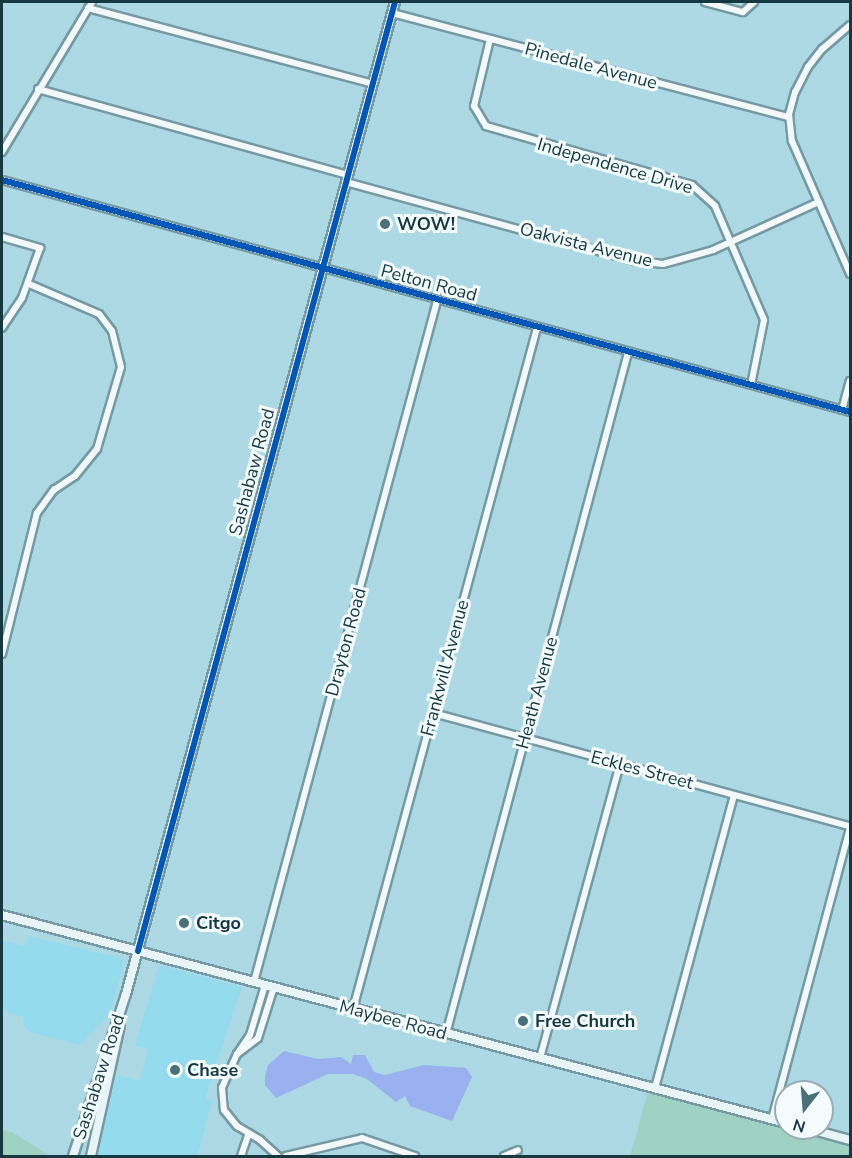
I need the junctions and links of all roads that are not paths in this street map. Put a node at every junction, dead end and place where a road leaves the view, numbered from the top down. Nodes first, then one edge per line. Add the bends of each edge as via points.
1 (396, 2) edge
2 (705, 2) edge
3 (754, 2) edge
4 (90, 5) edge
5 (392, 13) junction
6 (850, 26) edge
7 (490, 39) junction
8 (373, 84) junction
9 (38, 89) junction
10 (789, 117) junction
11 (2, 152) edge
12 (347, 179) junction
13 (2, 180) edge
14 (819, 202) junction
15 (2, 237) edge
16 (732, 241) junction
17 (322, 270) junction
18 (850, 274) edge
19 (29, 284) junction
20 (437, 301) junction
21 (2, 328) edge
22 (537, 328) junction
23 (628, 352) junction
24 (850, 381) edge
25 (751, 385) junction
26 (843, 410) junction
27 (850, 412) edge
28 (2, 654) edge
29 (433, 713) junction
30 (525, 737) junction
31 (620, 764) junction
32 (734, 795) junction
33 (850, 827) edge
34 (2, 915) edge
35 (138, 951) junction
36 (254, 982) junction
37 (270, 986) junction
38 (125, 998) junction
39 (353, 1009) junction
40 (253, 1027) junction
41 (262, 1030) junction
42 (446, 1034) junction
43 (237, 1054) junction
44 (540, 1058) junction
45 (655, 1088) junction
46 (87, 1111) junction
47 (772, 1119) joint
48 (100, 1123) junction
49 (249, 1133) junction
50 (834, 1136) edge
51 (850, 1140) edge
52 (518, 1150) dead end
53 (73, 1156) edge
54 (91, 1156) edge
55 (241, 1156) edge
56 (278, 1156) edge
57 (286, 1156) edge
58 (415, 1156) edge
59 (504, 1156) edge

1 - 5 main road, Sashabaw Road
2 - 3 street via 744,12
4 - 8 street
4 - 9 street
5 - 7 street, Pinedale Avenue
5 - 8 main road, Sashabaw Road
6 - 10 street via 835,36 808,66 795,92
7 - 10 street, Pinedale Avenue
7 - 16 street, Independence Drive via 474,106 486,126 693,185 715,206
8 - 12 main road, Sashabaw Road
9 - 11 street
9 - 12 street, Oakvista Avenue
10 - 14 street via 792,141
12 - 16 street, Oakvista Avenue via 649,263 682,262
12 - 17 main road, Sashabaw Road
13 - 17 street, Pelton Road
14 - 16 street, Oakvista Avenue
14 - 18 street
15 - 19 street via 40,248 34,256
16 - 25 street, Independence Drive via 764,320
17 - 20 street, Pelton Road
17 - 35 main road, Sashabaw Road
19 - 21 street
19 - 28 street via 99,314 117,342 121,367 97,449 81,470 54,490 37,513
20 - 22 street, Pelton Road
20 - 36 street, Drayton Road
22 - 23 street, Pelton Road
22 - 29 street, Frankwill Avenue
23 - 25 street, Pelton Road
23 - 30 street, Heath Avenue
24 - 26 street
25 - 26 street, Pelton Road
26 - 27 street, Pelton Road
29 - 30 street, Eckles Street
29 - 39 street, Frankwill Avenue
30 - 31 street, Eckles Street
30 - 42 street, Heath Avenue
31 - 32 street, Eckles Street
31 - 44 street
32 - 33 street, Eckles Street
32 - 45 street
33 - 47 street
34 - 35 main road, Maybee Road
35 - 36 main road, Maybee Road
35 - 38 main road, Sashabaw Road
36 - 37 main road, Maybee Road
37 - 39 main road, Maybee Road
37 - 40 street
37 - 41 street
38 - 46 main road, Sashabaw Road
38 - 48 main road, Sashabaw Road
39 - 42 main road, Maybee Road
40 - 41 street
40 - 43 street
41 - 43 street via 255,1043
42 - 44 main road, Maybee Road
43 - 49 street via 227,1071 222,1099 230,1119
44 - 45 main road, Maybee Road
45 - 47 main road, Maybee Road
46 - 48 main road via 97,1109
46 - 53 main road, Sashabaw Road
48 - 54 main road, Sashabaw Road
49 - 55 street
49 - 56 street
50 - 51 main road
52 - 59 street
57 - 58 street via 362,1138

